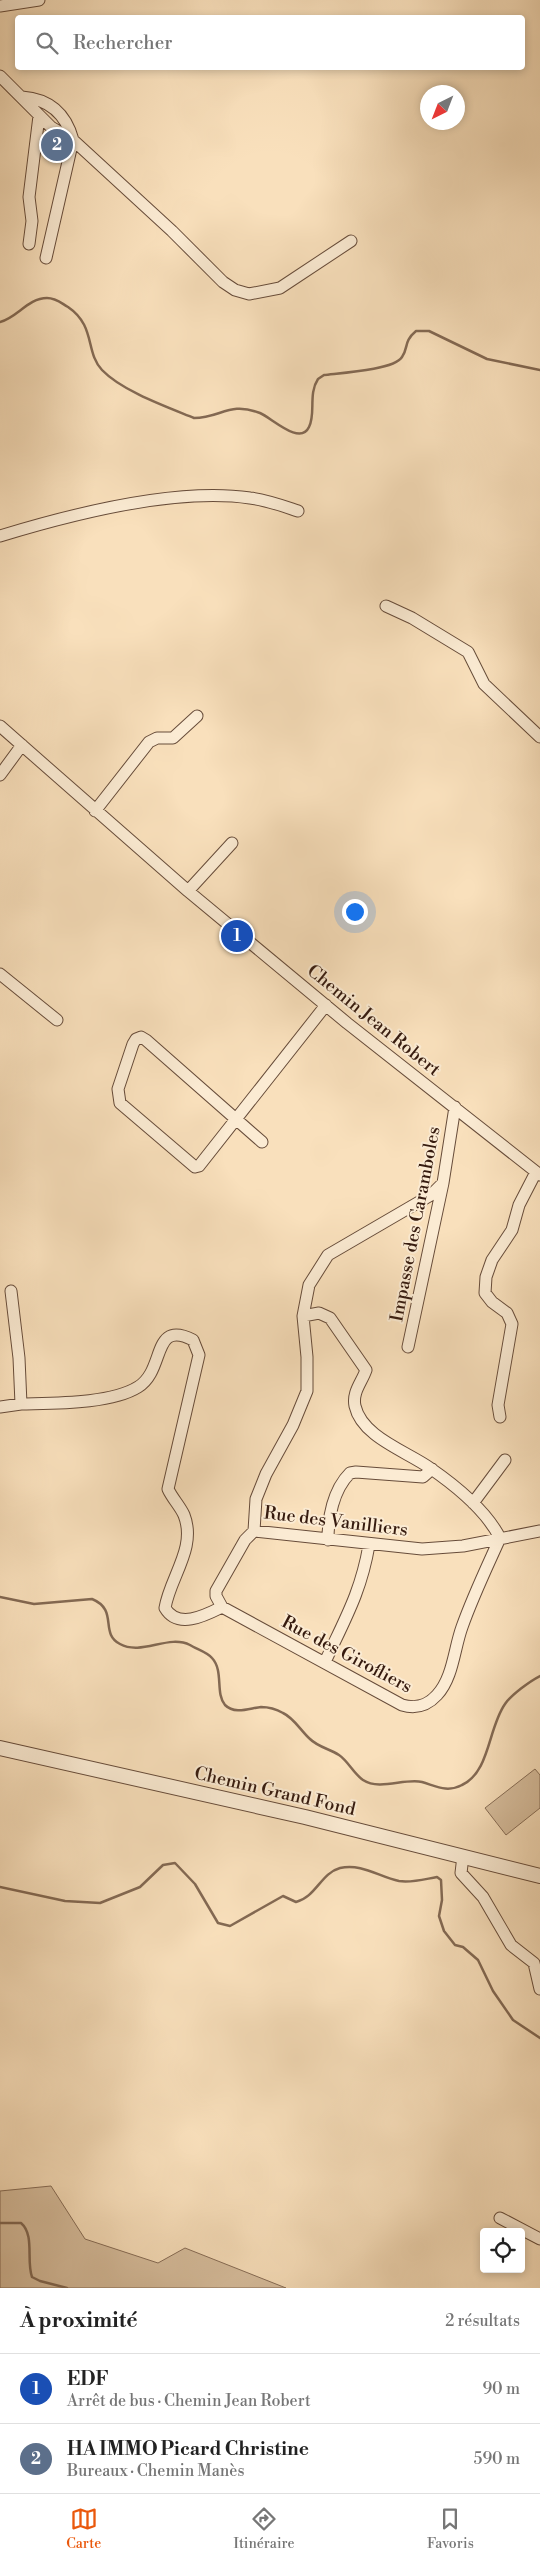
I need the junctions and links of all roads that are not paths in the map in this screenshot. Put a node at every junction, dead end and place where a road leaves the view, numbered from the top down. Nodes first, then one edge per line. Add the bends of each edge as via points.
1 (39, 0) edge
2 (0, 6) edge
3 (0, 76) edge
4 (22, 97) junction
5 (39, 116) junction
6 (73, 140) junction
7 (351, 241) dead end
8 (29, 244) dead end
9 (46, 258) dead end
10 (298, 511) dead end
11 (0, 536) edge
12 (386, 606) dead end
13 (197, 716) dead end
14 (0, 726) edge
15 (540, 737) edge
16 (22, 745) junction
17 (0, 775) edge
18 (95, 811) junction
19 (232, 843) dead end
20 (188, 891) junction
21 (0, 974) edge
22 (326, 1005) junction
23 (57, 1020) dead end
24 (454, 1108) junction
25 (236, 1118) junction
26 (262, 1142) dead end
27 (538, 1174) edge
28 (443, 1183) junction
29 (10, 1291) dead end
30 (303, 1316) junction
31 (408, 1347) dead end
32 (21, 1404) junction
33 (0, 1407) edge
34 (500, 1417) dead end
35 (505, 1460) dead end
36 (432, 1469) junction
37 (473, 1503) junction
38 (254, 1531) junction
39 (540, 1531) edge
40 (500, 1538) junction
41 (328, 1540) junction
42 (369, 1545) junction
43 (222, 1607) junction
44 (325, 1662) junction
45 (0, 1748) edge
46 (463, 1856) junction
47 (540, 1876) edge
48 (540, 1989) edge
49 (500, 2218) dead end
50 (540, 2239) edge

1 - 2 street
3 - 4 street
4 - 5 street
4 - 6 street via 42,100 56,109 68,125
5 - 6 street
5 - 8 street via 29,197 32,221
6 - 7 street via 235,290 249,294 280,288
6 - 9 street
10 - 11 street via 251,498 207,495 123,504
12 - 15 street via 468,652 484,684
13 - 18 street via 172,738 157,738 149,742
14 - 16 street, Chemin Jean Robert
16 - 17 street
16 - 18 street, Chemin Jean Robert
18 - 20 street, Chemin Jean Robert
19 - 20 street
20 - 22 street, Chemin Jean Robert
21 - 23 street
22 - 24 street, Chemin Jean Robert
22 - 25 street
24 - 27 street, Chemin Jean Robert
24 - 28 street, Impasse des Caramboles
25 - 25 street via 146,1040 136,1039 118,1089 120,1103 189,1164 199,1166
25 - 26 street
27 - 34 street via 519,1205 512,1230 492,1260 484,1285 488,1298 507,1313 512,1324 498,1405
28 - 30 street, Rue des Vanilliers via 431,1195 328,1255 309,1285
28 - 31 street, Impasse des Caramboles
29 - 32 street
30 - 36 street via 319,1313 330,1318 366,1370 354,1398 358,1415 366,1426
30 - 38 street, Rue des Vanilliers via 307,1391 256,1499
32 - 33 street
32 - 43 street via 73,1403 115,1396 138,1387 154,1369 163,1340 168,1336 180,1333 193,1340 198,1355 168,1489 183,1514 188,1533 186,1549 165,1608 168,1614 183,1620 199,1618
35 - 37 street
36 - 37 street
36 - 41 street via 423,1477 350,1473 330,1511
37 - 40 street via 495,1527
38 - 41 street, Rue des Vanilliers
38 - 43 street via 245,1540 216,1590
39 - 40 street, Rue des Vanilliers
40 - 42 street, Rue des Vanilliers via 463,1546 422,1549
40 - 44 street, Rue des Girofliers via 475,1593 444,1685 426,1705 402,1705
41 - 42 street, Rue des Vanilliers
42 - 44 street via 364,1577
43 - 44 street, Rue des Girofliers
45 - 46 street, Chemin Grand Fond
46 - 47 street, Chemin Grand Fond
46 - 48 street via 461,1873 483,1896 511,1945 534,1963
49 - 50 street

